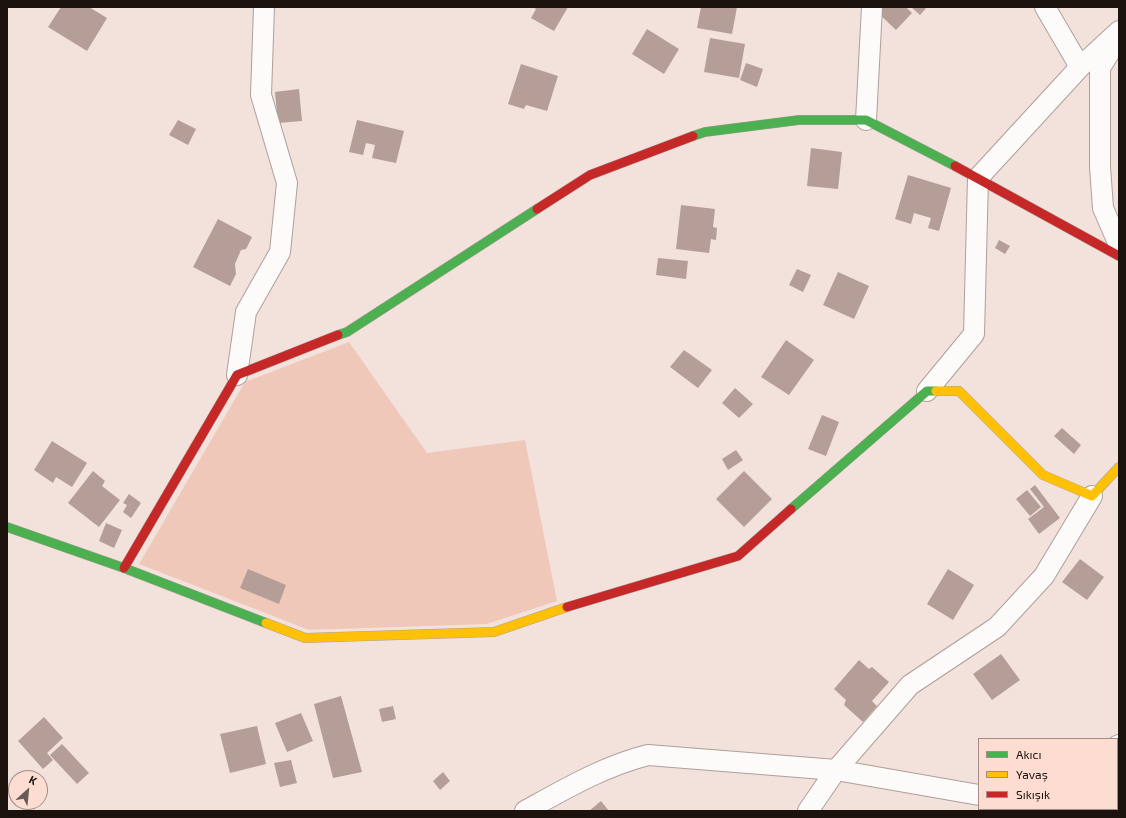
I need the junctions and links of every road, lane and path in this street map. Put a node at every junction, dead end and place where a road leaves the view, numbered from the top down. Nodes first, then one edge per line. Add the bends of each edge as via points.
1 (264, 7) edge
2 (872, 7) edge
3 (1045, 7) edge
4 (1119, 30) edge
5 (1119, 37) edge
6 (1080, 67) junction
7 (866, 120) junction
8 (978, 178) junction
9 (1119, 245) edge
10 (1119, 256) edge
11 (237, 375) junction
12 (927, 391) junction
13 (1119, 467) edge
14 (1092, 496) junction
15 (7, 527) edge
16 (124, 568) junction
17 (836, 770) junction
18 (978, 795) edge
19 (525, 811) edge
20 (808, 811) edge

1 - 11 street via 261,95 287,183 280,252 246,312
2 - 7 street
3 - 6 street
4 - 6 street
5 - 9 street via 1100,68 1099,113 1103,208
6 - 8 street
7 - 8 street
7 - 11 street via 799,120 704,132 590,175 347,332
8 - 10 street
8 - 12 street via 974,334
11 - 16 street
12 - 14 street via 960,391 1043,475
12 - 16 street via 738,556 494,632 305,638
13 - 14 street
14 - 17 street via 1044,576 997,627 910,685
15 - 16 street
17 - 18 street
17 - 19 street via 648,755 595,773
17 - 20 street

